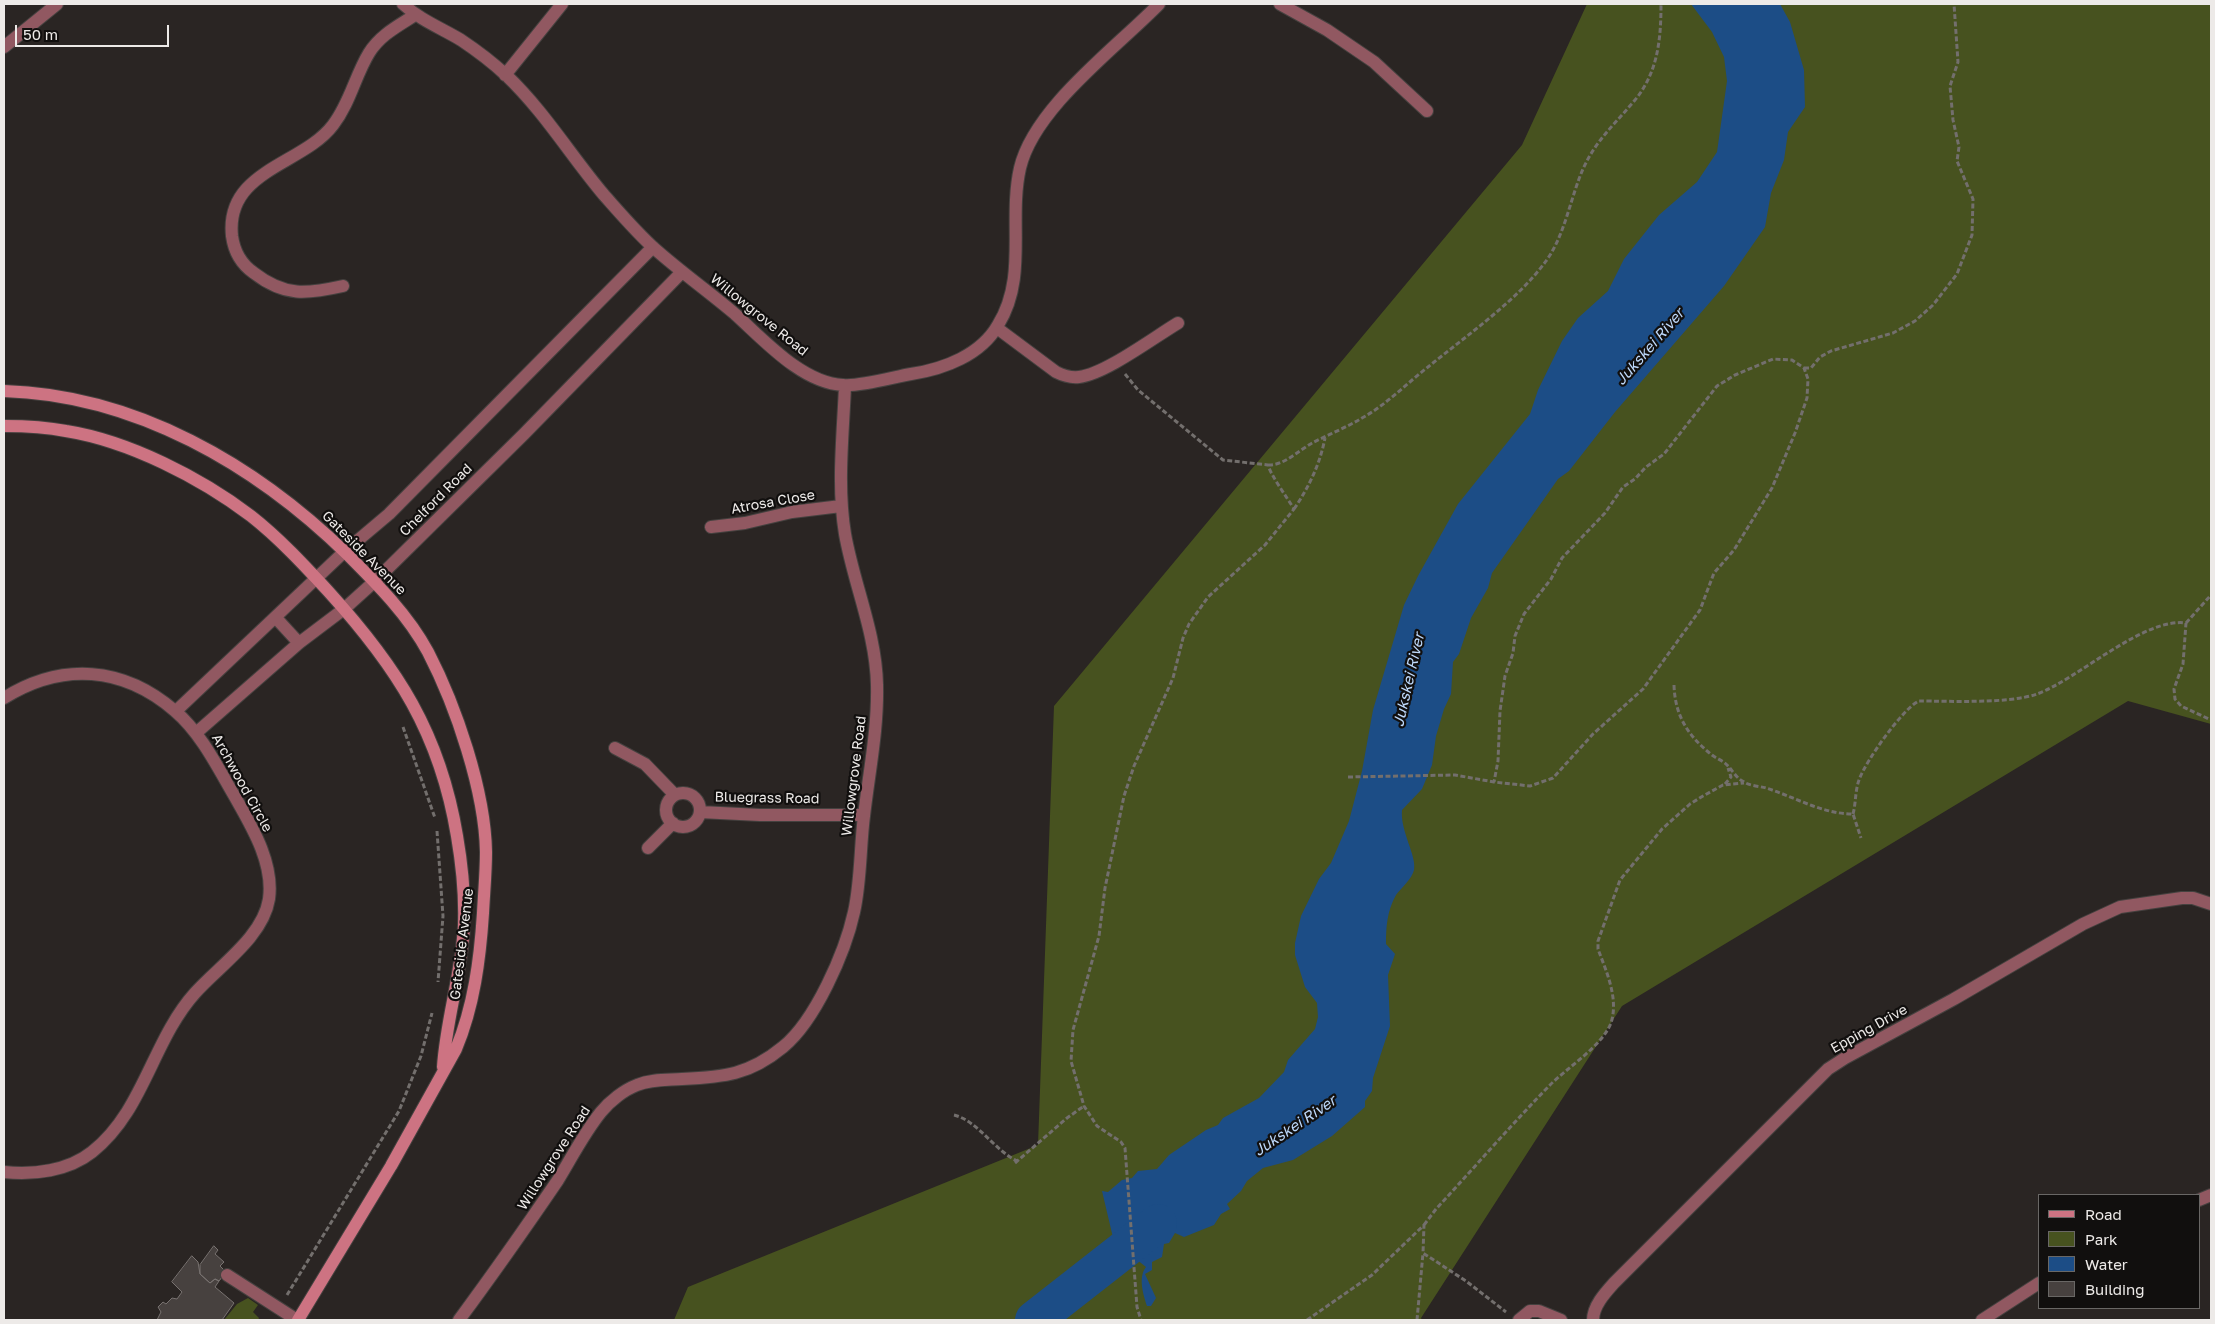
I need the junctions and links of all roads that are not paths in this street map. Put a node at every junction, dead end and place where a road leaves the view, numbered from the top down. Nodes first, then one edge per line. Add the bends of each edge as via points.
1 (57, 4) edge
2 (403, 4) edge
3 (562, 4) edge
4 (1158, 4) edge
5 (1280, 4) edge
6 (415, 15) junction
7 (4, 47) edge
8 (505, 74) junction
9 (1427, 111) dead end
10 (653, 247) junction
11 (682, 272) junction
12 (343, 286) dead end
13 (1178, 323) dead end
14 (997, 328) junction
15 (844, 386) junction
16 (4, 391) edge
17 (4, 426) edge
18 (841, 506) junction
19 (711, 527) dead end
20 (344, 552) junction
21 (316, 578) junction
22 (375, 581) junction
23 (344, 609) junction
24 (276, 618) junction
25 (299, 643) junction
26 (4, 698) edge
27 (176, 711) junction
28 (196, 733) junction
29 (615, 748) dead end
30 (675, 795) junction
31 (700, 812) junction
32 (864, 815) junction
33 (673, 823) junction
34 (648, 848) dead end
35 (2211, 904) edge
36 (443, 1069) junction
37 (4, 1172) edge
38 (227, 1275) dead end
39 (2038, 1284) edge
40 (1514, 1317) edge
41 (297, 1320) edge
42 (459, 1320) edge
43 (1561, 1320) edge
44 (1593, 1320) edge
45 (1982, 1320) edge

1 - 7 street
2 - 6 street, Willowgrove Road
3 - 8 street
4 - 14 street via 1071,89 1028,144 1017,190 1015,274 1006,311
5 - 9 street via 1360,52
6 - 8 street, Willowgrove Road via 464,42
6 - 12 street via 380,39 369,54 341,111 324,135 311,147 256,178 242,195 235,211 232,229 234,248 246,268 265,282 288,292 312,293
8 - 10 street, Willowgrove Road via 530,100 604,194
10 - 11 street, Willowgrove Road
10 - 20 street, Chelford Road via 389,514
11 - 15 street, Willowgrove Road via 779,354 822,381
11 - 22 street, Chelford Road
13 - 14 street via 1089,375 1065,377
14 - 15 street via 984,343 950,364 921,373
15 - 18 street, Willowgrove Road
16 - 20 street, Gateside Avenue via 105,407 169,430 213,451 269,487 315,523
17 - 21 street, Gateside Avenue via 68,431 146,455 188,475 254,518
18 - 19 street, Atrosa Close
18 - 32 street, Willowgrove Road via 877,676 876,741
20 - 21 street, Chelford Road
20 - 22 street, Gateside Avenue
21 - 23 street, Gateside Avenue
21 - 24 street, Chelford Road
22 - 23 street, Chelford Road
22 - 36 street, Gateside Avenue via 413,628 443,683 482,809 485,877 474,992 456,1049
23 - 25 street, Chelford Road
23 - 36 street, Gateside Avenue via 400,679 418,712 447,791 461,866 464,925 446,1031
24 - 25 street
24 - 27 street, Chelford Road
25 - 28 street, Chelford Road
26 - 27 street, Archwood Circle via 33,682 82,672 106,674 131,683
27 - 28 street, Archwood Circle
28 - 37 street, Archwood Circle via 252,827 262,853 269,898 264,914 253,934 194,994 177,1018 135,1100 104,1141 90,1153 65,1166 29,1173
29 - 30 street via 645,764
30 - 31 street via 693,796
30 - 33 street via 670,799 666,812
31 - 32 street, Bluegrass Road
31 - 33 street via 690,825 684,827
32 - 42 street, Willowgrove Road via 855,910 830,977 800,1033 743,1072 723,1077 657,1080 636,1085 620,1094 591,1125 525,1230
33 - 34 street
35 - 44 street, Epping Drive via 2182,898 2120,907 2083,924 1828,1069 1614,1283 1598,1303
36 - 41 street, Gateside Avenue via 391,1166
38 - 41 street
39 - 45 street
40 - 43 street via 1530,1311

